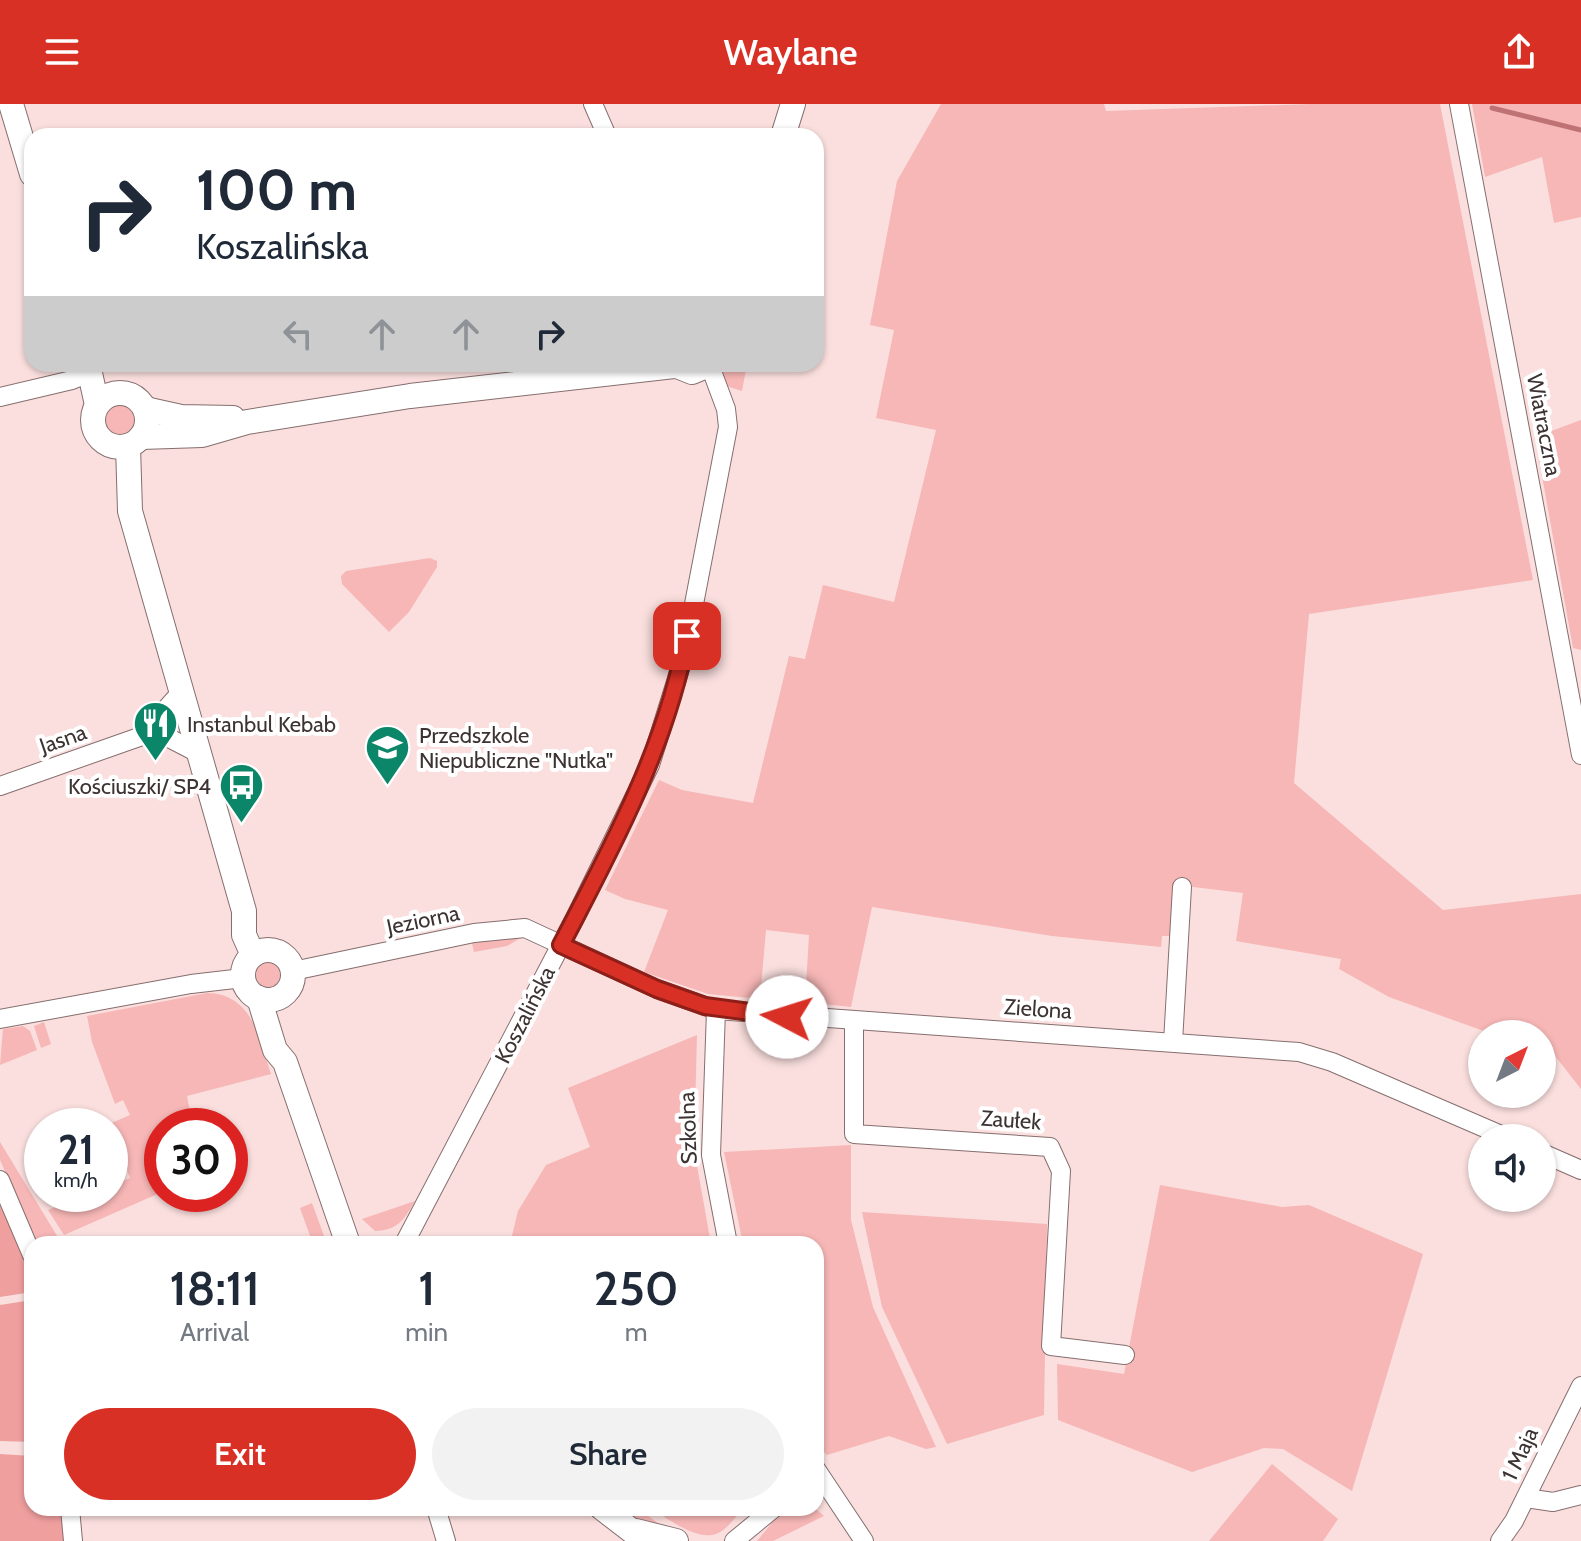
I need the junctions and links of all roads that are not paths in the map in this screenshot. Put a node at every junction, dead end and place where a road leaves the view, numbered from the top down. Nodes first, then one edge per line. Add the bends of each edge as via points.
1 (11, 104) edge
2 (593, 104) edge
3 (793, 104) edge
4 (1459, 104) edge
5 (604, 128) edge
6 (786, 128) edge
7 (24, 147) edge
8 (83, 372) edge
9 (91, 372) edge
10 (590, 372) edge
11 (713, 372) edge
12 (0, 397) edge
13 (105, 399) junction
14 (145, 409) junction
15 (247, 422) junction
16 (125, 442) junction
17 (182, 691) junction
18 (142, 736) junction
19 (200, 754) junction
20 (1581, 755) edge
21 (0, 786) edge
22 (1182, 887) dead end
23 (561, 945) junction
24 (255, 961) junction
25 (293, 971) junction
26 (268, 999) junction
27 (716, 1010) junction
28 (0, 1019) edge
29 (854, 1022) junction
30 (1173, 1042) junction
31 (1474, 1124) edge
32 (1556, 1159) edge
33 (1581, 1170) edge
34 (0, 1180) edge
35 (24, 1236) edge
36 (345, 1236) edge
37 (408, 1236) edge
38 (726, 1236) edge
39 (1125, 1355) dead end
40 (1581, 1386) edge
41 (824, 1481) edge
42 (1581, 1495) edge
43 (1526, 1498) junction
44 (71, 1516) edge
45 (438, 1516) edge
46 (613, 1516) edge
47 (765, 1516) edge
48 (767, 1516) edge
49 (640, 1536) edge
50 (73, 1541) edge
51 (446, 1541) edge
52 (676, 1541) edge
53 (734, 1541) edge
54 (749, 1541) edge
55 (864, 1541) edge
56 (1500, 1541) edge

1 - 7 street
2 - 5 street
3 - 6 street
4 - 20 street, Wiatraczna
8 - 12 street via 72,380
9 - 13 street
10 - 15 street
11 - 23 street, Koszalińska via 728,427 684,656 650,765
13 - 14 street via 126,393
13 - 16 street via 93,425
14 - 15 street
14 - 16 street via 146,429
15 - 16 street via 202,435
16 - 17 street via 130,511
17 - 18 street, Jasna
17 - 19 street
18 - 19 street via 169,738
18 - 21 street, Jasna
19 - 24 street
22 - 30 street
23 - 25 street, Jeziorna via 511,927
23 - 27 street, Zielona
23 - 37 street, Koszalińska
24 - 25 street via 285,956
24 - 26 street via 251,994
24 - 28 street via 191,984
25 - 26 street via 290,988
26 - 36 street via 275,1050 285,1062
27 - 29 street, Zielona
27 - 38 street, Szkolna via 711,1155
29 - 30 street, Zielona
29 - 39 street, Zaułek via 854,1134 1050,1147 1061,1171 1051,1346
30 - 31 street, Zielona via 1309,1055
32 - 33 street
34 - 35 street
40 - 43 street, 1 Maja
41 - 55 street
42 - 43 street via 1553,1502
43 - 56 street, 1 Maja
44 - 50 street
45 - 51 street
46 - 49 street
47 - 53 street
48 - 54 street
49 - 52 street

